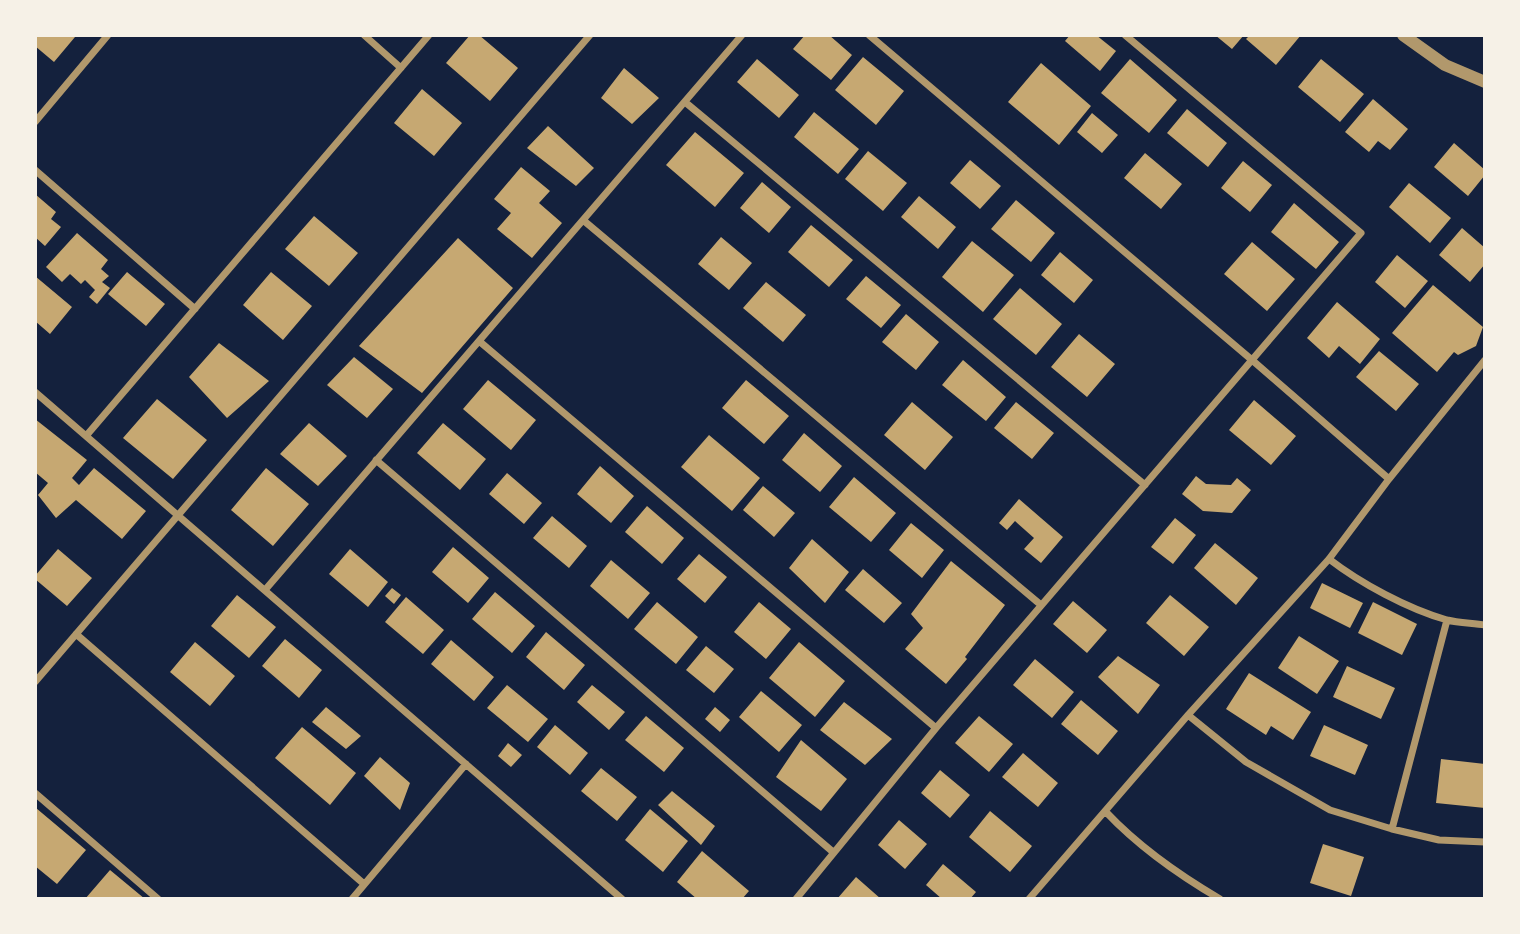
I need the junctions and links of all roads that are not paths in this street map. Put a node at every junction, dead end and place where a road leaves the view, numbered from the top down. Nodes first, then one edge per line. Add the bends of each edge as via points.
1 (108, 35) edge
2 (364, 35) edge
3 (429, 35) edge
4 (590, 35) edge
5 (742, 35) edge
6 (869, 35) edge
7 (1125, 35) edge
8 (1403, 35) edge
9 (401, 68) junction
10 (1485, 82) edge
11 (685, 102) junction
12 (35, 122) edge
13 (35, 170) edge
14 (583, 220) junction
15 (195, 309) junction
16 (479, 341) junction
17 (1252, 360) junction
18 (1485, 360) edge
19 (35, 392) edge
20 (86, 436) junction
21 (376, 460) junction
22 (1389, 479) junction
23 (1145, 485) junction
24 (177, 515) junction
25 (1329, 559) junction
26 (265, 590) junction
27 (1041, 605) junction
28 (1447, 620) junction
29 (1485, 625) edge
30 (76, 634) junction
31 (35, 682) edge
32 (1188, 715) junction
33 (936, 727) junction
34 (466, 764) junction
35 (35, 793) edge
36 (1106, 812) junction
37 (1392, 830) junction
38 (1485, 842) edge
39 (834, 852) junction
40 (364, 884) junction
41 (158, 899) edge
42 (352, 899) edge
43 (622, 899) edge
44 (796, 899) edge
45 (1030, 899) edge
46 (1220, 899) edge

1 - 12 street
2 - 9 street
3 - 9 street
4 - 24 street
5 - 11 street
6 - 17 street
7 - 17 street via 1361,233
8 - 10 street via 1445,65
9 - 15 street
11 - 14 street
11 - 23 street
13 - 15 street
14 - 16 street
14 - 27 street
15 - 20 street
16 - 21 street
16 - 33 street
17 - 22 street
17 - 23 street
18 - 22 street
19 - 20 street
20 - 24 street
21 - 26 street
21 - 39 street
22 - 25 street
23 - 27 street
24 - 26 street
24 - 30 street
25 - 28 street via 1389,595
25 - 32 street
26 - 34 street
27 - 33 street
28 - 29 street
28 - 37 street
30 - 31 street
30 - 40 street
32 - 36 street
32 - 37 street via 1246,762 1330,810
33 - 39 street
34 - 40 street
34 - 43 street
35 - 41 street
36 - 45 street
36 - 46 street via 1129,837
37 - 38 street via 1439,840
39 - 44 street
40 - 42 street

